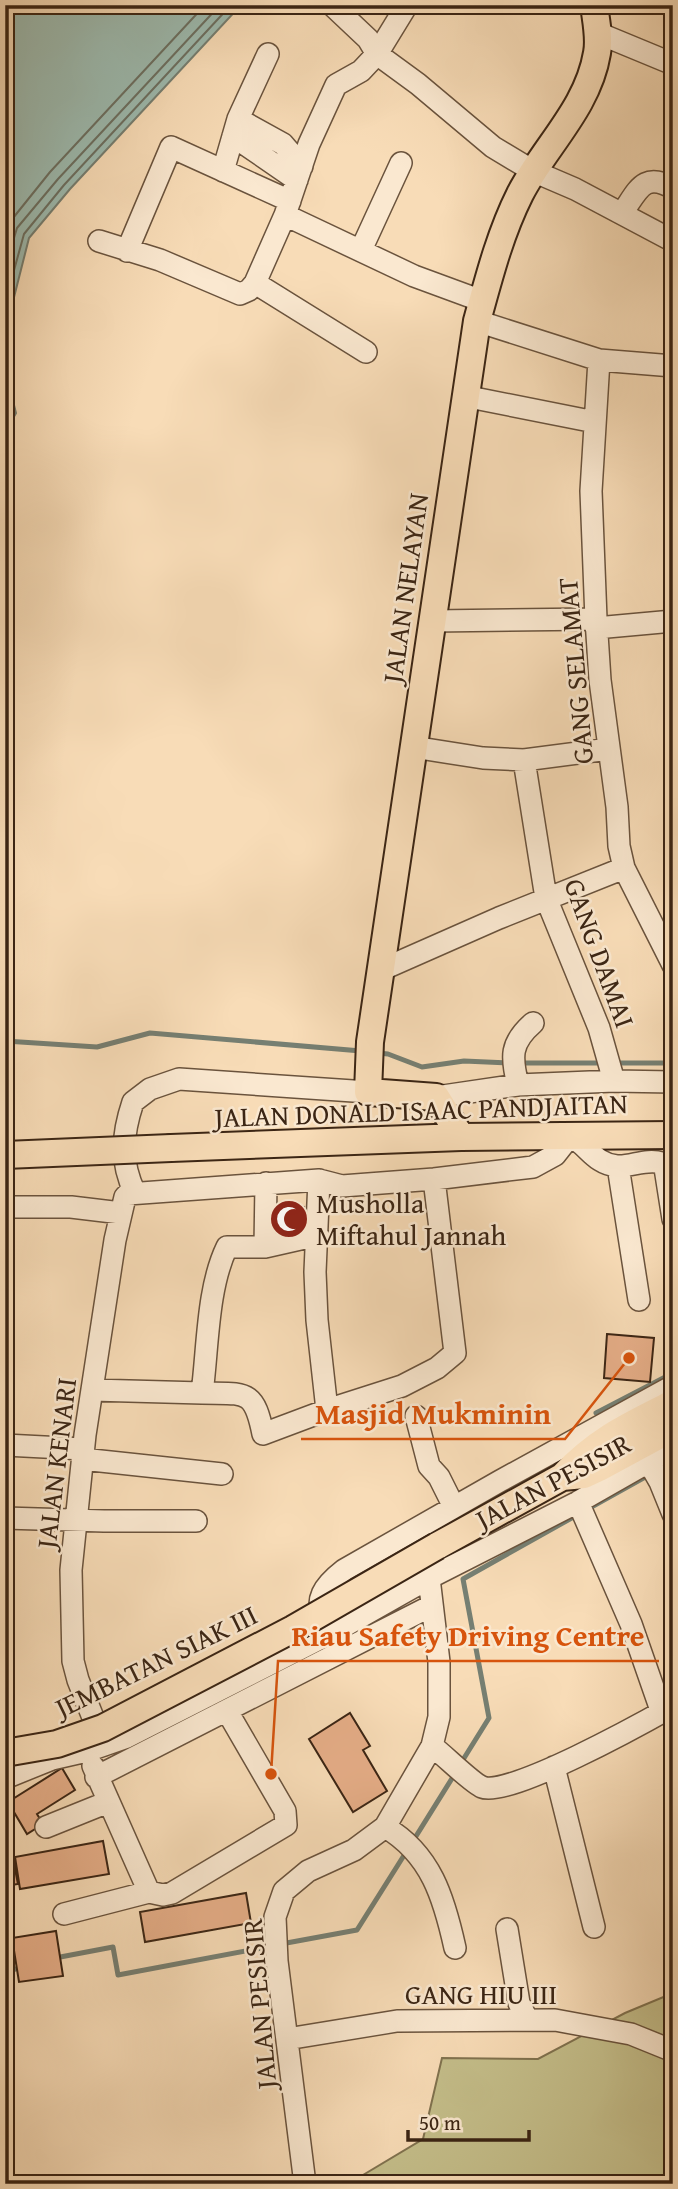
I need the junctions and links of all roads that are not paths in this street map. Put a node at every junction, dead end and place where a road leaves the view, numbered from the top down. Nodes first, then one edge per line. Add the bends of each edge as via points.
1 (332, 5) edge
2 (407, 5) edge
3 (594, 5) edge
4 (598, 33) junction
5 (268, 54) dead end
6 (377, 54) junction
7 (673, 64) edge
8 (235, 128) junction
9 (401, 163) dead end
10 (223, 171) junction
11 (533, 171) junction
12 (299, 173) junction
13 (673, 188) edge
14 (288, 208) junction
15 (621, 213) junction
16 (99, 241) dead end
17 (673, 241) edge
18 (361, 250) junction
19 (127, 251) junction
20 (255, 283) junction
21 (479, 311) junction
22 (366, 352) dead end
23 (599, 360) junction
24 (673, 366) edge
25 (464, 396) junction
26 (595, 422) junction
27 (433, 621) junction
28 (673, 621) edge
29 (596, 624) junction
30 (413, 747) junction
31 (609, 749) junction
32 (524, 761) junction
33 (624, 868) junction
34 (546, 898) junction
35 (673, 965) edge
36 (381, 970) junction
37 (533, 1023) dead end
38 (515, 1069) junction
39 (614, 1076) junction
40 (368, 1080) junction
41 (673, 1082) edge
42 (436, 1097) junction
43 (570, 1136) junction
44 (668, 1136) edge
45 (461, 1137) junction
46 (5, 1155) edge
47 (618, 1166) junction
48 (434, 1179) junction
49 (319, 1180) junction
50 (266, 1183) junction
51 (135, 1193) junction
52 (5, 1207) edge
53 (121, 1213) junction
54 (673, 1219) edge
55 (318, 1235) junction
56 (265, 1247) junction
57 (639, 1300) dead end
58 (673, 1386) edge
59 (92, 1390) junction
60 (202, 1393) junction
61 (673, 1403) edge
62 (327, 1410) junction
63 (416, 1416) dead end
64 (673, 1428) edge
65 (5, 1445) edge
66 (673, 1448) edge
67 (82, 1454) junction
68 (655, 1472) junction
69 (222, 1474) dead end
70 (562, 1477) junction
71 (454, 1507) junction
72 (582, 1512) junction
73 (673, 1514) edge
74 (5, 1518) edge
75 (76, 1520) junction
76 (196, 1521) dead end
77 (430, 1536) junction
78 (429, 1578) junction
79 (432, 1606) junction
80 (337, 1630) junction
81 (667, 1710) edge
82 (227, 1711) junction
83 (96, 1748) junction
84 (439, 1751) junction
85 (5, 1753) edge
86 (554, 1767) junction
87 (96, 1777) junction
88 (5, 1778) edge
89 (108, 1802) junction
90 (46, 1827) dead end
91 (401, 1838) junction
92 (149, 1892) junction
93 (64, 1914) dead end
94 (594, 1927) dead end
95 (507, 1929) dead end
96 (455, 1948) dead end
97 (527, 2019) junction
98 (287, 2039) junction
99 (673, 2051) edge
100 (305, 2184) edge

1 - 6 street via 368,39
2 - 6 street
3 - 4 main road, JALAN NELAYAN
4 - 7 street
4 - 11 main road, JALAN NELAYAN via 585,92
5 - 8 street
6 - 11 street via 493,147
6 - 12 street via 361,71 336,85
8 - 10 street
8 - 12 street via 283,144
9 - 18 street
10 - 14 street
10 - 19 street via 171,147
11 - 15 street
11 - 21 main road, JALAN NELAYAN via 505,226
12 - 14 street
13 - 15 street via 652,180 642,185
14 - 18 street
14 - 20 street
15 - 17 street
16 - 19 street
18 - 21 street
19 - 20 street via 240,294
20 - 22 street
21 - 23 street
21 - 25 main road, JALAN NELAYAN
23 - 24 street
23 - 26 street, GANG SELAMAT
25 - 26 street
25 - 27 main road, JALAN NELAYAN
26 - 29 street, GANG SELAMAT via 591,491
27 - 29 street
27 - 30 main road, JALAN NELAYAN
28 - 29 street
29 - 31 street, GANG SELAMAT
30 - 32 street
30 - 36 main road, JALAN NELAYAN
31 - 32 street
31 - 33 street, GANG SELAMAT
32 - 34 street, GANG DAMAI
33 - 34 street
33 - 35 street, GANG SELAMAT
34 - 36 street
34 - 39 street, GANG DAMAI
36 - 40 main road, JALAN NELAYAN
37 - 38 street via 519,1035
38 - 39 street
38 - 42 street
39 - 41 street
40 - 42 main road
40 - 51 street via 179,1079 150,1089 133,1102 124,1147 124,1165
42 - 45 main road
43 - 44 main road, JALAN DONALD ISAAC PANDJAITAN
43 - 45 main road, JALAN DONALD ISAAC PANDJAITAN
43 - 47 street via 594,1157
43 - 48 street via 555,1155 533,1167
44 - 47 street via 631,1151
45 - 46 main road, JALAN DONALD ISAAC PANDJAITAN, bridge
47 - 54 street via 662,1163
47 - 57 street
48 - 49 street via 342,1186
48 - 62 street via 455,1353 402,1386
49 - 50 street
49 - 55 street
50 - 51 street
50 - 56 street
51 - 53 street, JALAN KENARI via 125,1197
52 - 53 street
53 - 59 street, JALAN KENARI
55 - 56 street
55 - 62 street via 317,1320
56 - 60 street via 227,1247 222,1257
58 - 71 street, JALAN PESISIR
59 - 60 street
59 - 67 street, JALAN KENARI
60 - 62 street via 251,1399 258,1408 262,1434
61 - 70 main road via 598,1443
63 - 71 street via 429,1466
64 - 70 main road via 592,1472
65 - 67 street
66 - 68 street, JALAN PESISIR
67 - 69 street
67 - 75 street, JALAN KENARI
68 - 72 street, JALAN PESISIR
68 - 73 street
70 - 77 main road, JEMBATAN SIAK III
71 - 77 street, JALAN PESISIR
72 - 78 street, JALAN PESISIR
72 - 81 street
74 - 75 street
75 - 76 street
75 - 83 street, JALAN KENARI via 71,1570 72,1661
77 - 80 street, JALAN PESISIR via 344,1570 330,1581 320,1595 320,1608 324,1619
77 - 85 main road, JEMBATAN SIAK III, bridge via 292,1629 103,1728 57,1744
78 - 79 street, JALAN PESISIR
78 - 80 street
79 - 82 street
79 - 84 street, JALAN PESISIR via 439,1662
80 - 83 street via 127,1737
81 - 86 street
82 - 87 street
82 - 92 street via 285,1811 286,1825 179,1890 163,1895
83 - 87 street, JALAN KENARI
83 - 88 street
84 - 86 street via 479,1786 491,1789
84 - 91 street, JALAN PESISIR
86 - 94 street
87 - 89 street, JALAN KENARI
89 - 90 street
89 - 92 street, JALAN KENARI
91 - 96 street via 428,1867
91 - 98 street, JALAN PESISIR via 354,1850 308,1871 284,1891 276,1909 275,1930
92 - 93 street
95 - 97 street via 519,2003
97 - 98 street, GANG HIU III via 397,2021
97 - 99 street, GANG HIU III via 631,2034
98 - 100 street, JALAN PESISIR

